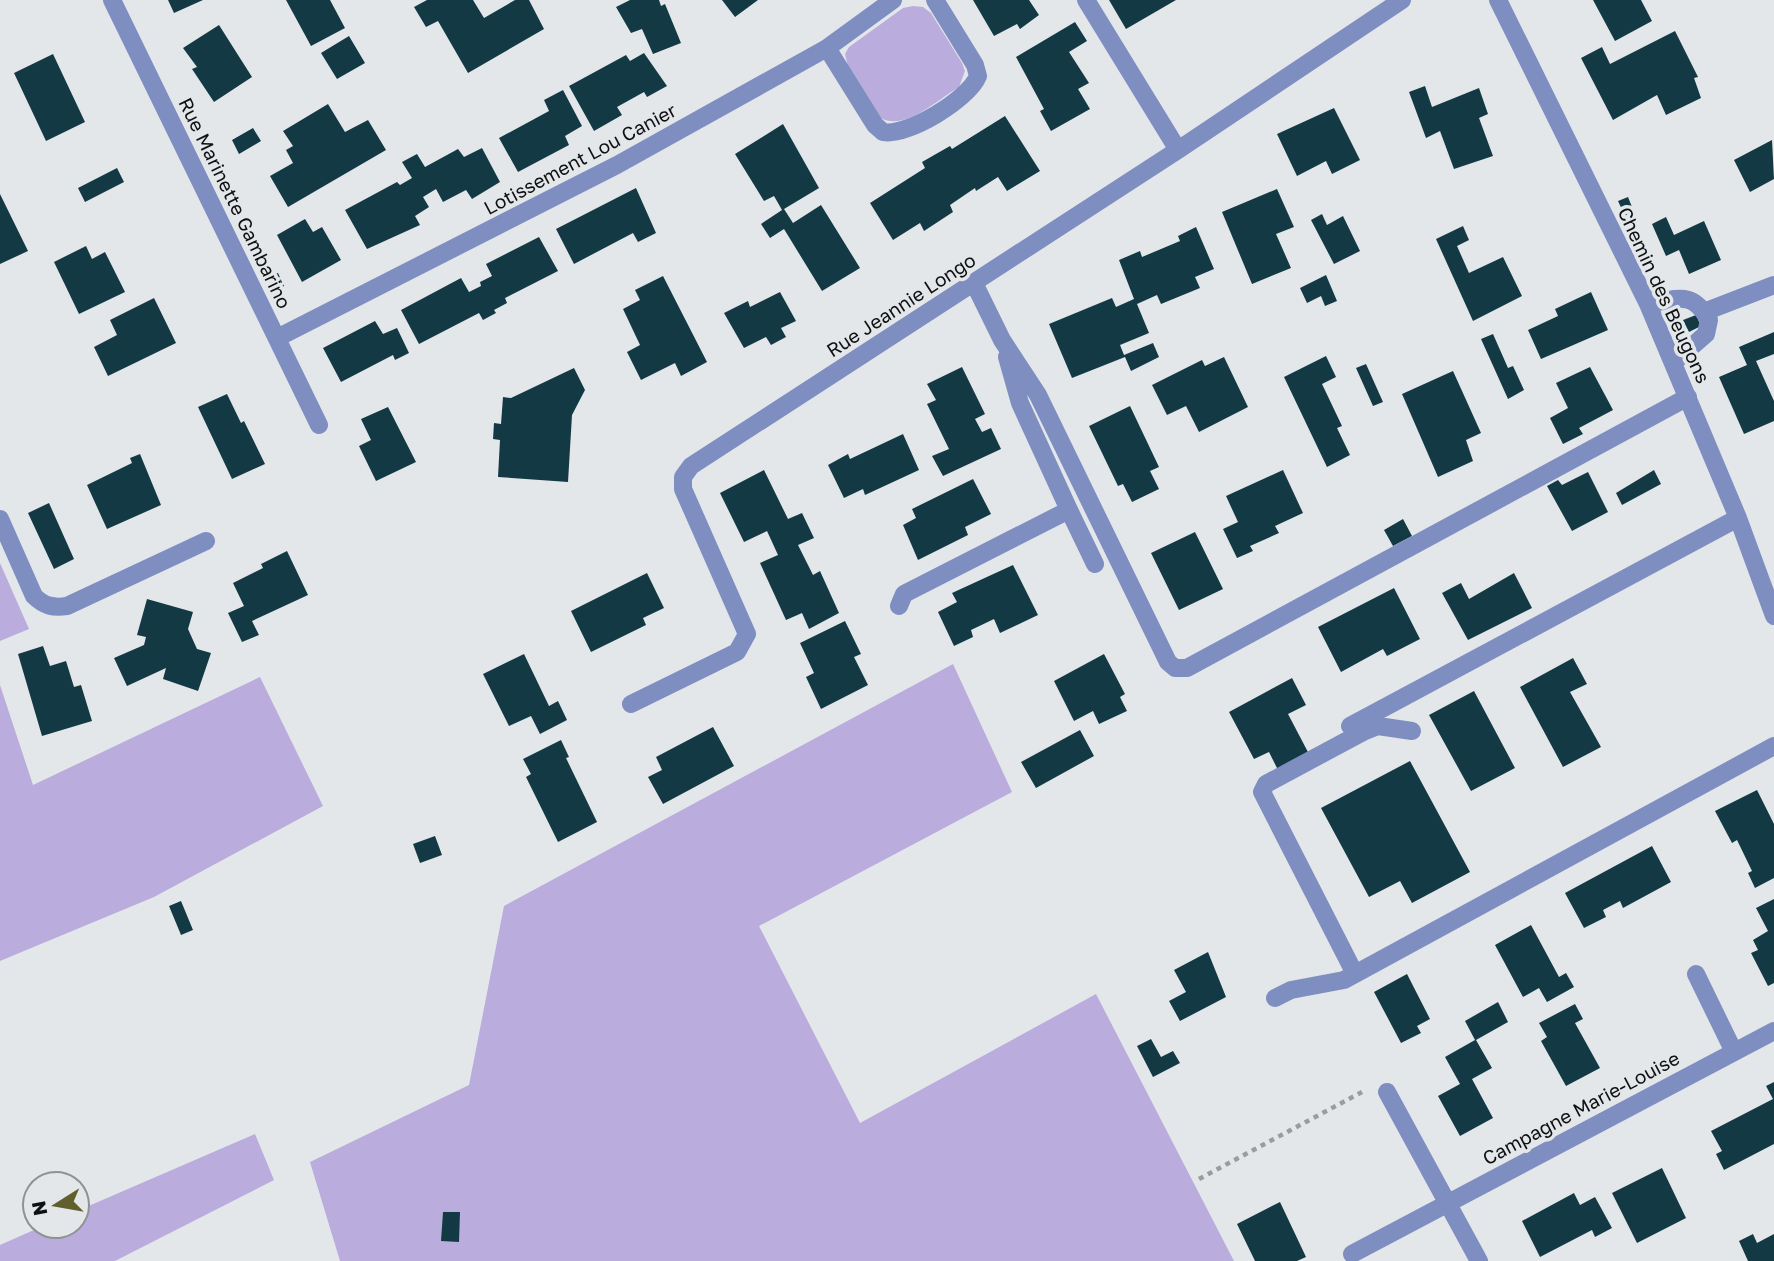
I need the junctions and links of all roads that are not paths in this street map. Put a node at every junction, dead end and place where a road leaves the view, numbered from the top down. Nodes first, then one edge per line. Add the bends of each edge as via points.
1 (112, 0) edge
2 (893, 0) edge
3 (935, 0) edge
4 (1086, 0) edge
5 (1402, 0) edge
6 (1498, 0) edge
7 (827, 48) junction
8 (1178, 150) junction
9 (974, 283) junction
10 (1774, 285) edge
11 (1648, 304) junction
12 (1704, 312) junction
13 (277, 338) junction
14 (1002, 340) junction
15 (1673, 363) junction
16 (1688, 397) junction
17 (319, 425) dead end
18 (1069, 510) junction
19 (1738, 518) junction
20 (0, 519) edge
21 (206, 541) dead end
22 (1095, 564) dead end
23 (899, 598) dead end
24 (1774, 616) edge
25 (632, 704) dead end
26 (1350, 726) dead end
27 (1412, 731) dead end
28 (1774, 746) edge
29 (1355, 974) junction
30 (1696, 974) dead end
31 (1275, 998) dead end
32 (1774, 1031) edge
33 (1734, 1052) junction
34 (1387, 1092) road end
35 (1448, 1202) junction
36 (1352, 1254) dead end
37 (1479, 1261) edge

1 - 13 street, Rue Marinette Gambarino
2 - 7 street, Lotissement Lou Canier
3 - 7 street via 978,76 967,94 904,132 883,132 875,124
4 - 8 street
5 - 8 street, Rue Jeannie Longo
6 - 11 street, Chemin des Beugons
7 - 13 street, Lotissement Lou Canier via 617,165
8 - 9 street, Rue Jeannie Longo
9 - 14 street
9 - 25 street, Rue Jeannie Longo via 691,466 683,477 683,489 747,634 737,652
10 - 12 street
11 - 12 street via 1685,298 1700,304
11 - 15 street, Chemin des Beugons
12 - 15 street via 1709,320 1706,334
13 - 17 street, Rue Marinette Gambarino
14 - 16 street via 1038,395 1168,662 1175,668 1187,667
14 - 18 street via 1020,403
15 - 16 street, Chemin des Beugons
16 - 19 street, Chemin des Beugons
18 - 22 street
18 - 23 street
19 - 24 street, Chemin des Beugons
19 - 26 street
20 - 21 street via 34,596 42,604 56,607 67,606
27 - 29 street via 1378,726 1363,732 1266,784 1262,792
28 - 29 street
29 - 31 street via 1331,985 1300,988
30 - 33 street
32 - 33 street, Campagne Marie-Louise
33 - 35 street, Campagne Marie-Louise
34 - 35 street
35 - 36 street, Campagne Marie-Louise
35 - 37 street

